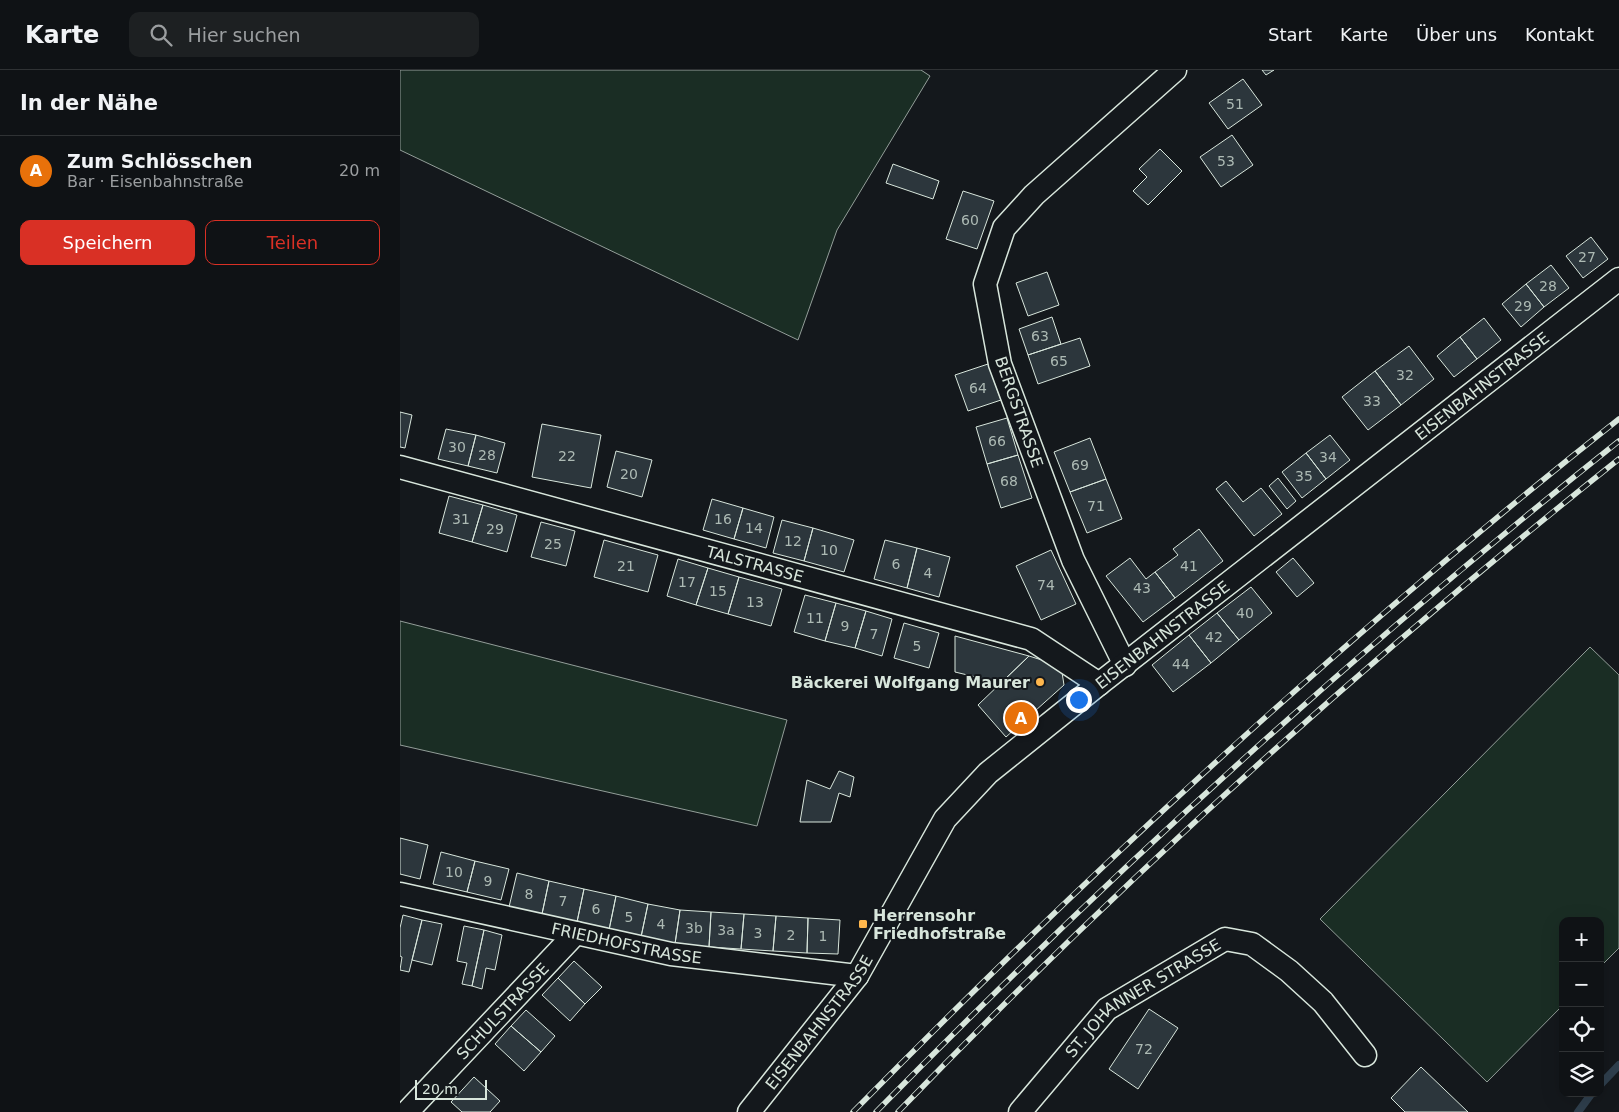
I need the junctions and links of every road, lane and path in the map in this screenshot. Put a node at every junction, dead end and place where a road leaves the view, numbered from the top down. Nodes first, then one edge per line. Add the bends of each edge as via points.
1 (1175, 70) edge
2 (1619, 278) edge
3 (400, 466) edge
4 (1125, 665) junction
5 (1099, 684) junction
6 (400, 894) edge
7 (576, 933) junction
8 (856, 976) junction
9 (1365, 1055) dead end
10 (407, 1112) edge
11 (748, 1112) edge
12 (1020, 1112) edge

1 - 4 street, BERGSTRASSE via 1034,195 1004,228 985,284 1000,364 1073,560
2 - 4 street, EISENBAHNSTRASSE
3 - 5 street, TALSTRASSE via 1031,639
4 - 5 street, EISENBAHNSTRASSE
5 - 8 street, EISENBAHNSTRASSE via 988,773 945,819
6 - 7 street, FRIEDHOFSTRASSE
7 - 8 street, FRIEDHOFSTRASSE via 671,954
7 - 10 street, SCHULSTRASSE
8 - 11 street, EISENBAHNSTRASSE
9 - 12 street, ST. JOHANNER STRASSE via 1323,1002 1289,971 1252,944 1225,940 1107,1009

